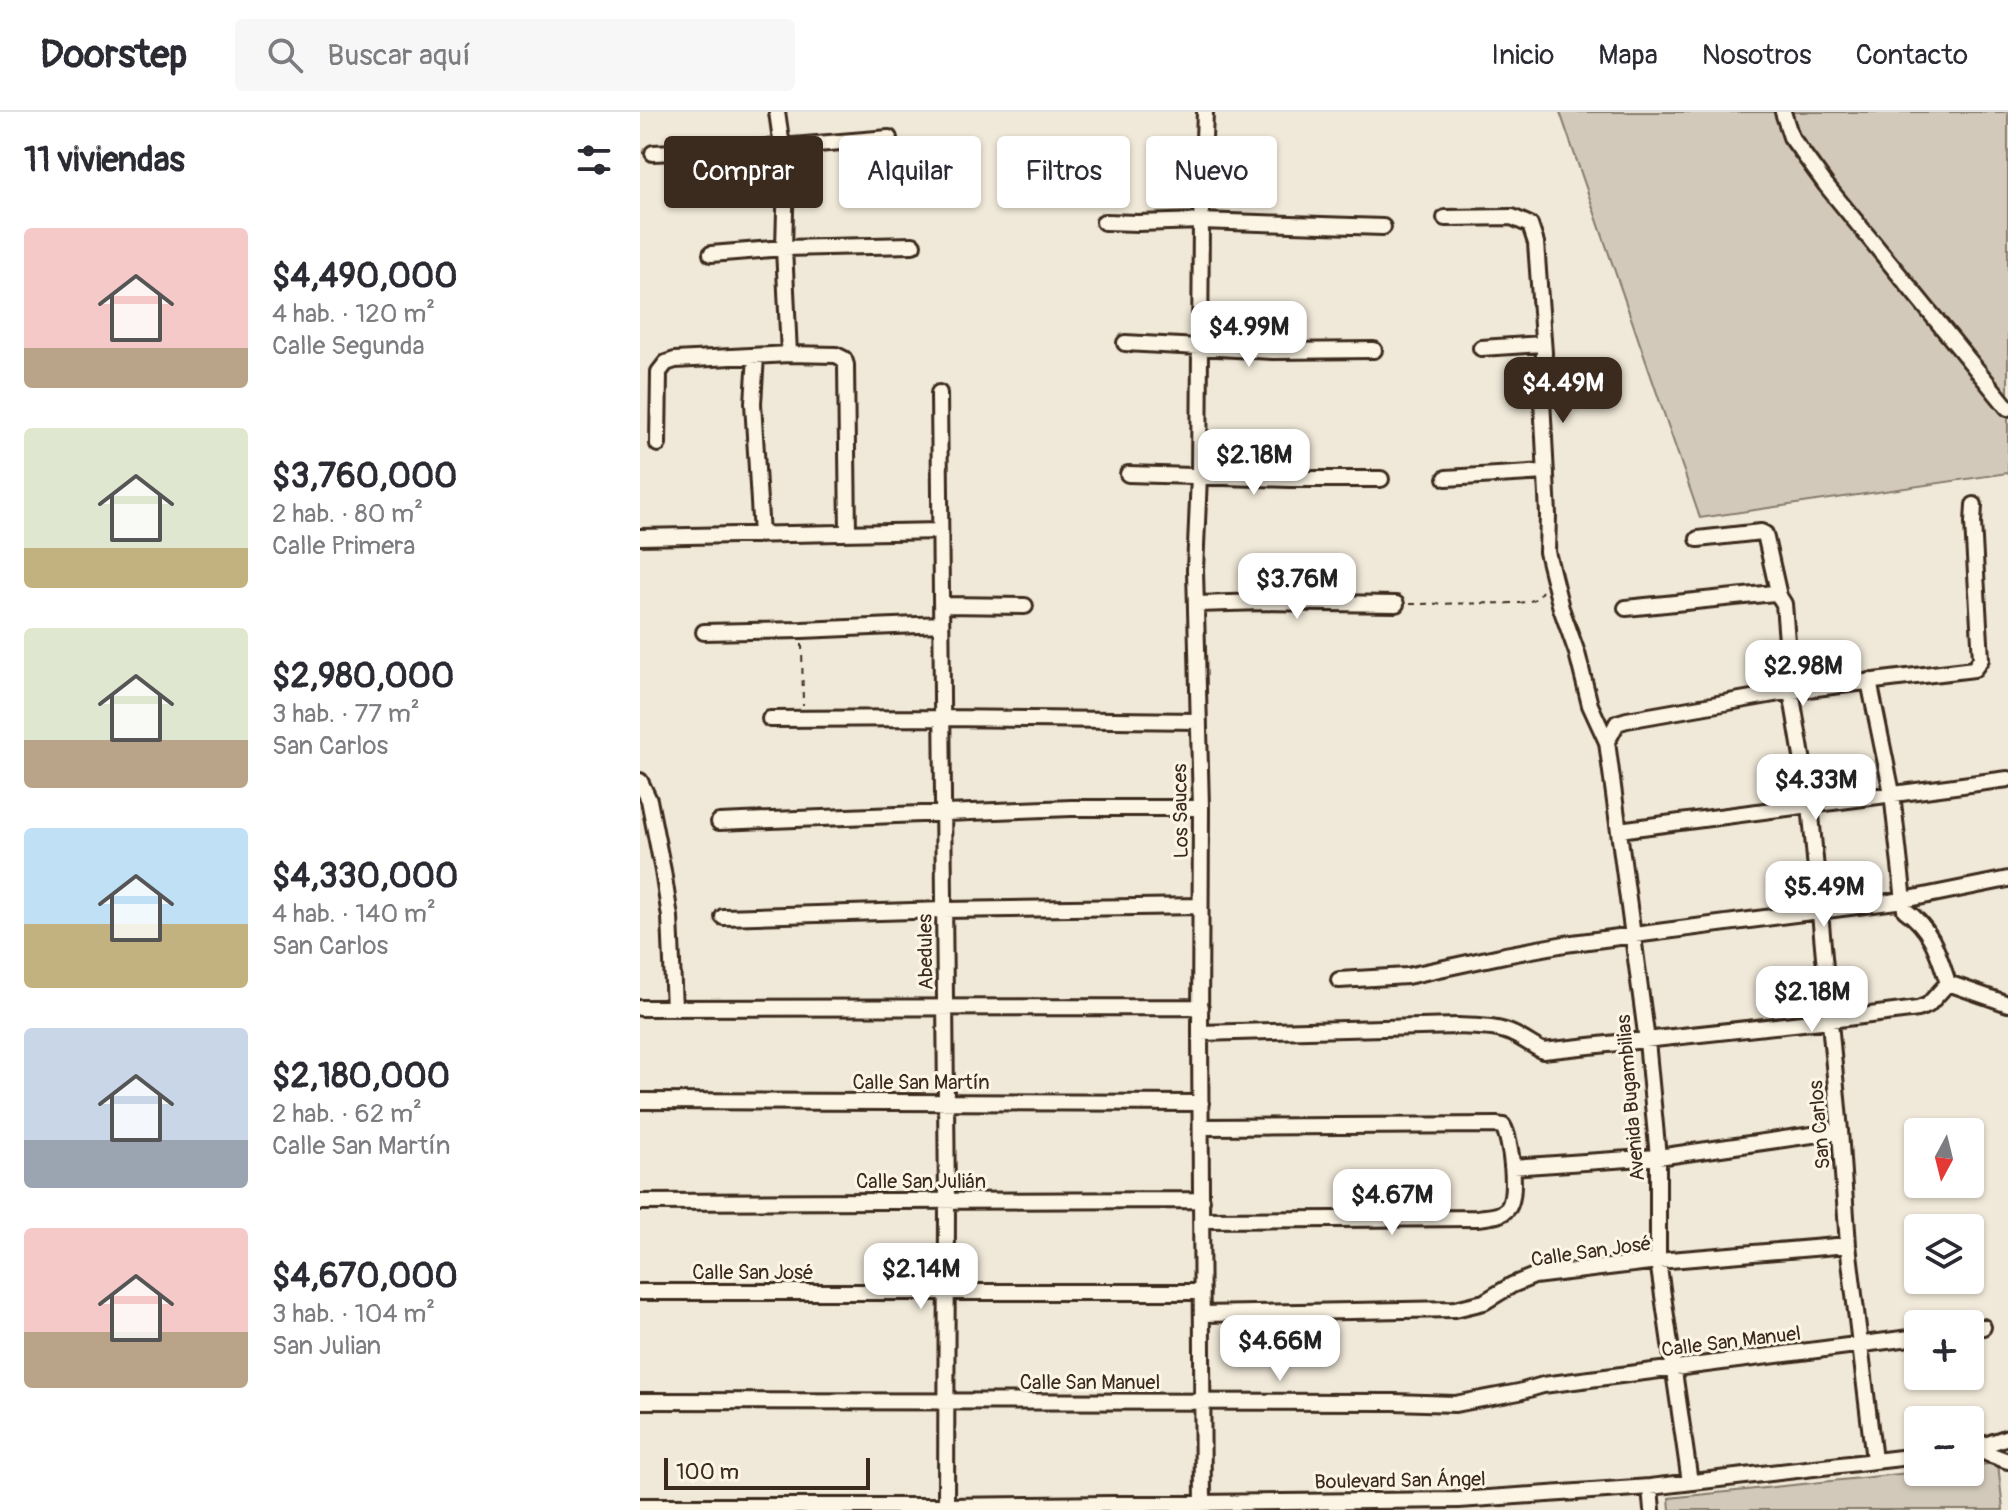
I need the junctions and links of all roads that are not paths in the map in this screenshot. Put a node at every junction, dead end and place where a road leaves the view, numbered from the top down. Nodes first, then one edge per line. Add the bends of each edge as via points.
1 (777, 112) edge
2 (1205, 112) edge
3 (1783, 112) edge
4 (780, 136) edge
5 (664, 152) edge
6 (653, 153) dead end
7 (785, 208) edge
8 (1445, 218) dead end
9 (1201, 221) junction
10 (1104, 222) dead end
11 (1383, 227) dead end
12 (913, 245) dead end
13 (784, 248) junction
14 (711, 254) dead end
15 (1125, 343) dead end
16 (1543, 344) junction
17 (1200, 347) junction
18 (1481, 348) dead end
19 (1374, 350) dead end
20 (789, 354) junction
21 (756, 356) junction
22 (939, 393) dead end
23 (2008, 408) edge
24 (658, 444) dead end
25 (1546, 472) junction
26 (1128, 474) dead end
27 (1199, 476) junction
28 (1446, 478) dead end
29 (1381, 479) dead end
30 (1974, 505) dead end
31 (940, 531) junction
32 (848, 533) junction
33 (761, 535) junction
34 (640, 537) edge
35 (1698, 539) dead end
36 (1779, 596) junction
37 (1197, 604) junction
38 (1396, 604) road end
39 (941, 605) junction
40 (1025, 606) dead end
41 (1626, 608) dead end
42 (941, 624) junction
43 (704, 632) dead end
44 (1869, 681) junction
45 (1791, 691) junction
46 (942, 718) junction
47 (770, 719) dead end
48 (1199, 721) junction
49 (1607, 742) junction
50 (2008, 779) edge
51 (640, 781) edge
52 (1892, 793) junction
53 (1810, 804) junction
54 (1201, 808) junction
55 (943, 814) junction
56 (719, 822) dead end
57 (647, 823) edge
58 (1619, 830) junction
59 (2008, 879) edge
60 (1904, 900) junction
61 (1200, 906) junction
62 (944, 910) junction
63 (1820, 910) junction
64 (723, 917) dead end
65 (1632, 935) junction
66 (1339, 980) dead end
67 (1948, 983) junction
68 (2008, 1004) edge
69 (945, 1007) junction
70 (1201, 1007) junction
71 (640, 1008) edge
72 (674, 1008) junction
73 (1830, 1020) junction
74 (1200, 1033) junction
75 (1647, 1041) junction
76 (640, 1101) edge
77 (946, 1102) junction
78 (1201, 1103) junction
79 (1201, 1127) junction
80 (1840, 1131) junction
81 (1658, 1157) junction
82 (1512, 1167) junction
83 (1202, 1200) junction
84 (947, 1201) junction
85 (640, 1202) edge
86 (1201, 1220) junction
87 (1848, 1245) junction
88 (1658, 1261) junction
89 (640, 1292) edge
90 (947, 1292) junction
91 (1202, 1292) junction
92 (1202, 1314) junction
93 (1904, 1339) edge
94 (1860, 1345) junction
95 (1673, 1368) junction
96 (640, 1401) edge
97 (946, 1401) junction
98 (1203, 1402) junction
99 (2008, 1437) edge
100 (1984, 1446) edge
101 (1984, 1454) edge
102 (1904, 1457) edge
103 (1874, 1460) junction
104 (2008, 1461) edge
105 (1690, 1482) junction
106 (1650, 1487) junction
107 (1459, 1505) edge
108 (640, 1506) edge
109 (1203, 1506) edge
110 (946, 1508) edge
111 (1652, 1510) edge

1 - 4 street
2 - 9 street, Los Sauces
3 - 23 street via 1791,137 1826,185
5 - 6 street
7 - 13 street
8 - 16 street, Avenida Bugambilias via 1512,217 1530,225 1536,243
9 - 10 street
9 - 11 street
9 - 17 street, Los Sauces
12 - 13 street
13 - 14 street
13 - 20 street
15 - 17 street
16 - 18 street
16 - 25 street, Avenida Bugambilias
17 - 19 street
17 - 27 street, Los Sauces
20 - 21 street
20 - 32 street via 836,355 846,365
21 - 24 street via 666,363 659,372
21 - 33 street via 753,403
22 - 31 street, Abedules
25 - 28 street
25 - 49 street, Avenida Bugambilias via 1551,570 1590,705
26 - 27 street
27 - 29 street
27 - 37 street, Los Sauces
30 - 44 street via 1981,659 1974,669
31 - 32 street
31 - 39 street, Abedules
32 - 33 street
33 - 34 street
35 - 36 street, San Carlos via 1765,534
36 - 41 street
36 - 45 street, San Carlos
37 - 38 street
37 - 48 street, Los Sauces
39 - 40 street
39 - 42 street, Abedules
42 - 43 street
42 - 46 street, Abedules
44 - 45 street
44 - 52 street
45 - 49 street via 1627,720 1617,723
45 - 53 street, San Carlos
46 - 47 street
46 - 48 street
46 - 55 street, Abedules
48 - 54 street, Los Sauces
49 - 58 street, Avenida Bugambilias
50 - 52 street
51 - 57 street via 649,800
52 - 53 street
52 - 60 street
53 - 58 street
53 - 63 street, San Carlos
54 - 55 street
54 - 61 street, Los Sauces
55 - 56 street
55 - 62 street, Abedules
57 - 72 street via 670,917
58 - 65 street, Avenida Bugambilias
59 - 60 street
60 - 63 street
60 - 67 street via 1905,910 1936,946
61 - 62 street
61 - 70 street, Los Sauces
62 - 64 street
62 - 69 street, Abedules
63 - 65 street
63 - 73 street, San Carlos
65 - 66 street via 1407,976
65 - 75 street, Avenida Bugambilias
67 - 68 street
67 - 73 street via 1918,1009
69 - 70 street
69 - 72 street
69 - 77 street, Abedules
70 - 74 street, Los Sauces
71 - 72 street
73 - 75 street
73 - 80 street, San Carlos
74 - 75 street via 1489,1027 1543,1051
74 - 78 street, Los Sauces
75 - 81 street, Avenida Bugambilias
76 - 77 street, Calle San Martín
77 - 78 street, Calle San Martín
77 - 84 street, Abedules
78 - 79 street, Los Sauces
79 - 82 street via 1496,1125 1507,1133
79 - 83 street, Los Sauces
80 - 81 street
80 - 87 street, San Carlos
81 - 82 street
81 - 88 street, Avenida Bugambilias
82 - 86 street via 1512,1198 1498,1215
83 - 84 street, Calle San Julián
83 - 86 street, Los Sauces
84 - 85 street, Calle San Julián
84 - 90 street, Abedules
86 - 91 street, Los Sauces
87 - 88 street, Calle San José
87 - 94 street, San Carlos
88 - 92 street, Calle San José via 1534,1276 1484,1302 1455,1309
88 - 95 street, Avenida Bugambilias
89 - 90 street, Calle San José
90 - 91 street, Calle San José
90 - 97 street, Abedules
91 - 92 street, Los Sauces
92 - 98 street, Los Sauces
93 - 94 street, Calle San Manuel
94 - 95 street, Calle San Manuel
94 - 103 street, San Carlos
95 - 98 street, Calle San Manuel via 1543,1385 1455,1404
95 - 105 street, Avenida Bugambilias
96 - 97 street, Calle San Manuel
97 - 98 street, Calle San Manuel
97 - 110 street, Abedules
98 - 109 street, Los Sauces
99 - 100 street
101 - 104 street
102 - 103 street, Boulevard San Ángel
103 - 105 street, Boulevard San Ángel
105 - 106 street, Boulevard San Ángel
106 - 107 street, Boulevard San Ángel
106 - 111 street
107 - 109 street, Boulevard San Ángel
108 - 110 street, Boulevard San Ángel
109 - 110 street, Boulevard San Ángel

